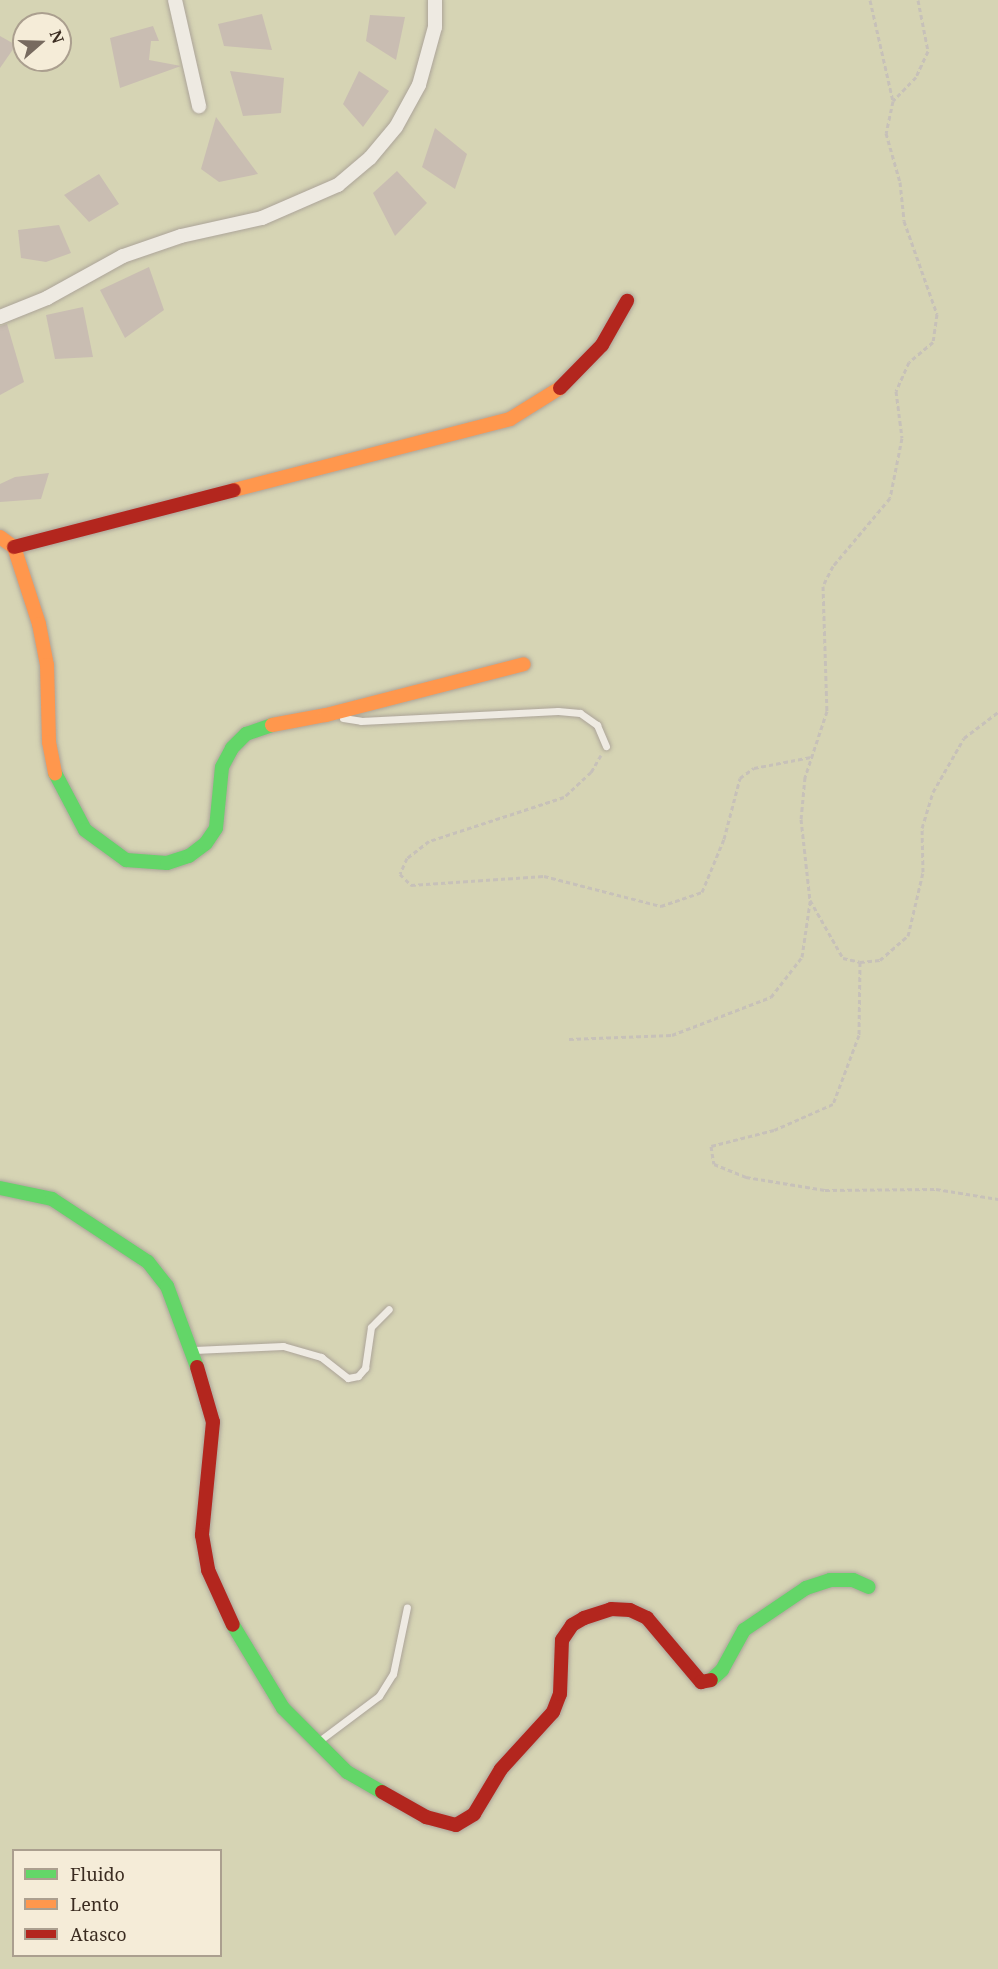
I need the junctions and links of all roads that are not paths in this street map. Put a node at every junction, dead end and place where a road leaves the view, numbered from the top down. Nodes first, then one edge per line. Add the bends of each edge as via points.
1 (175, 0) edge
2 (435, 0) edge
3 (199, 106) dead end
4 (627, 301) dead end
5 (0, 317) edge
6 (0, 537) edge
7 (14, 547) junction
8 (524, 664) dead end
9 (326, 715) junction
10 (606, 746) road end
11 (0, 1188) edge
12 (389, 1309) dead end
13 (192, 1351) junction
14 (869, 1587) dead end
15 (407, 1607) dead end
16 (317, 1742) junction

1 - 3 street
2 - 5 street via 435,27 419,85 396,127 370,158 338,185 262,218 180,236 123,256 47,298
4 - 7 street via 602,345 578,373 548,398 510,419
6 - 7 street
7 - 9 street via 47,665 49,742 57,782 84,830 126,860 150,865 189,856 206,843 216,828 222,767 232,748 246,734 264,726
8 - 9 street
9 - 10 lane via 361,720 580,713 597,725
11 - 13 street via 52,1199 148,1262 167,1287
12 - 13 lane via 371,1327 365,1368 358,1376 348,1378 321,1357 283,1347
13 - 16 street via 213,1422 202,1535 208,1570 242,1646 283,1708
14 - 16 street via 853,1580 830,1580 806,1588 744,1630 722,1670 712,1680 701,1682 647,1618 630,1610 611,1609 584,1618 572,1625 562,1640 560,1694 553,1712 501,1769 474,1814 456,1825 426,1818 381,1793 347,1772
15 - 16 lane via 393,1674 380,1696

